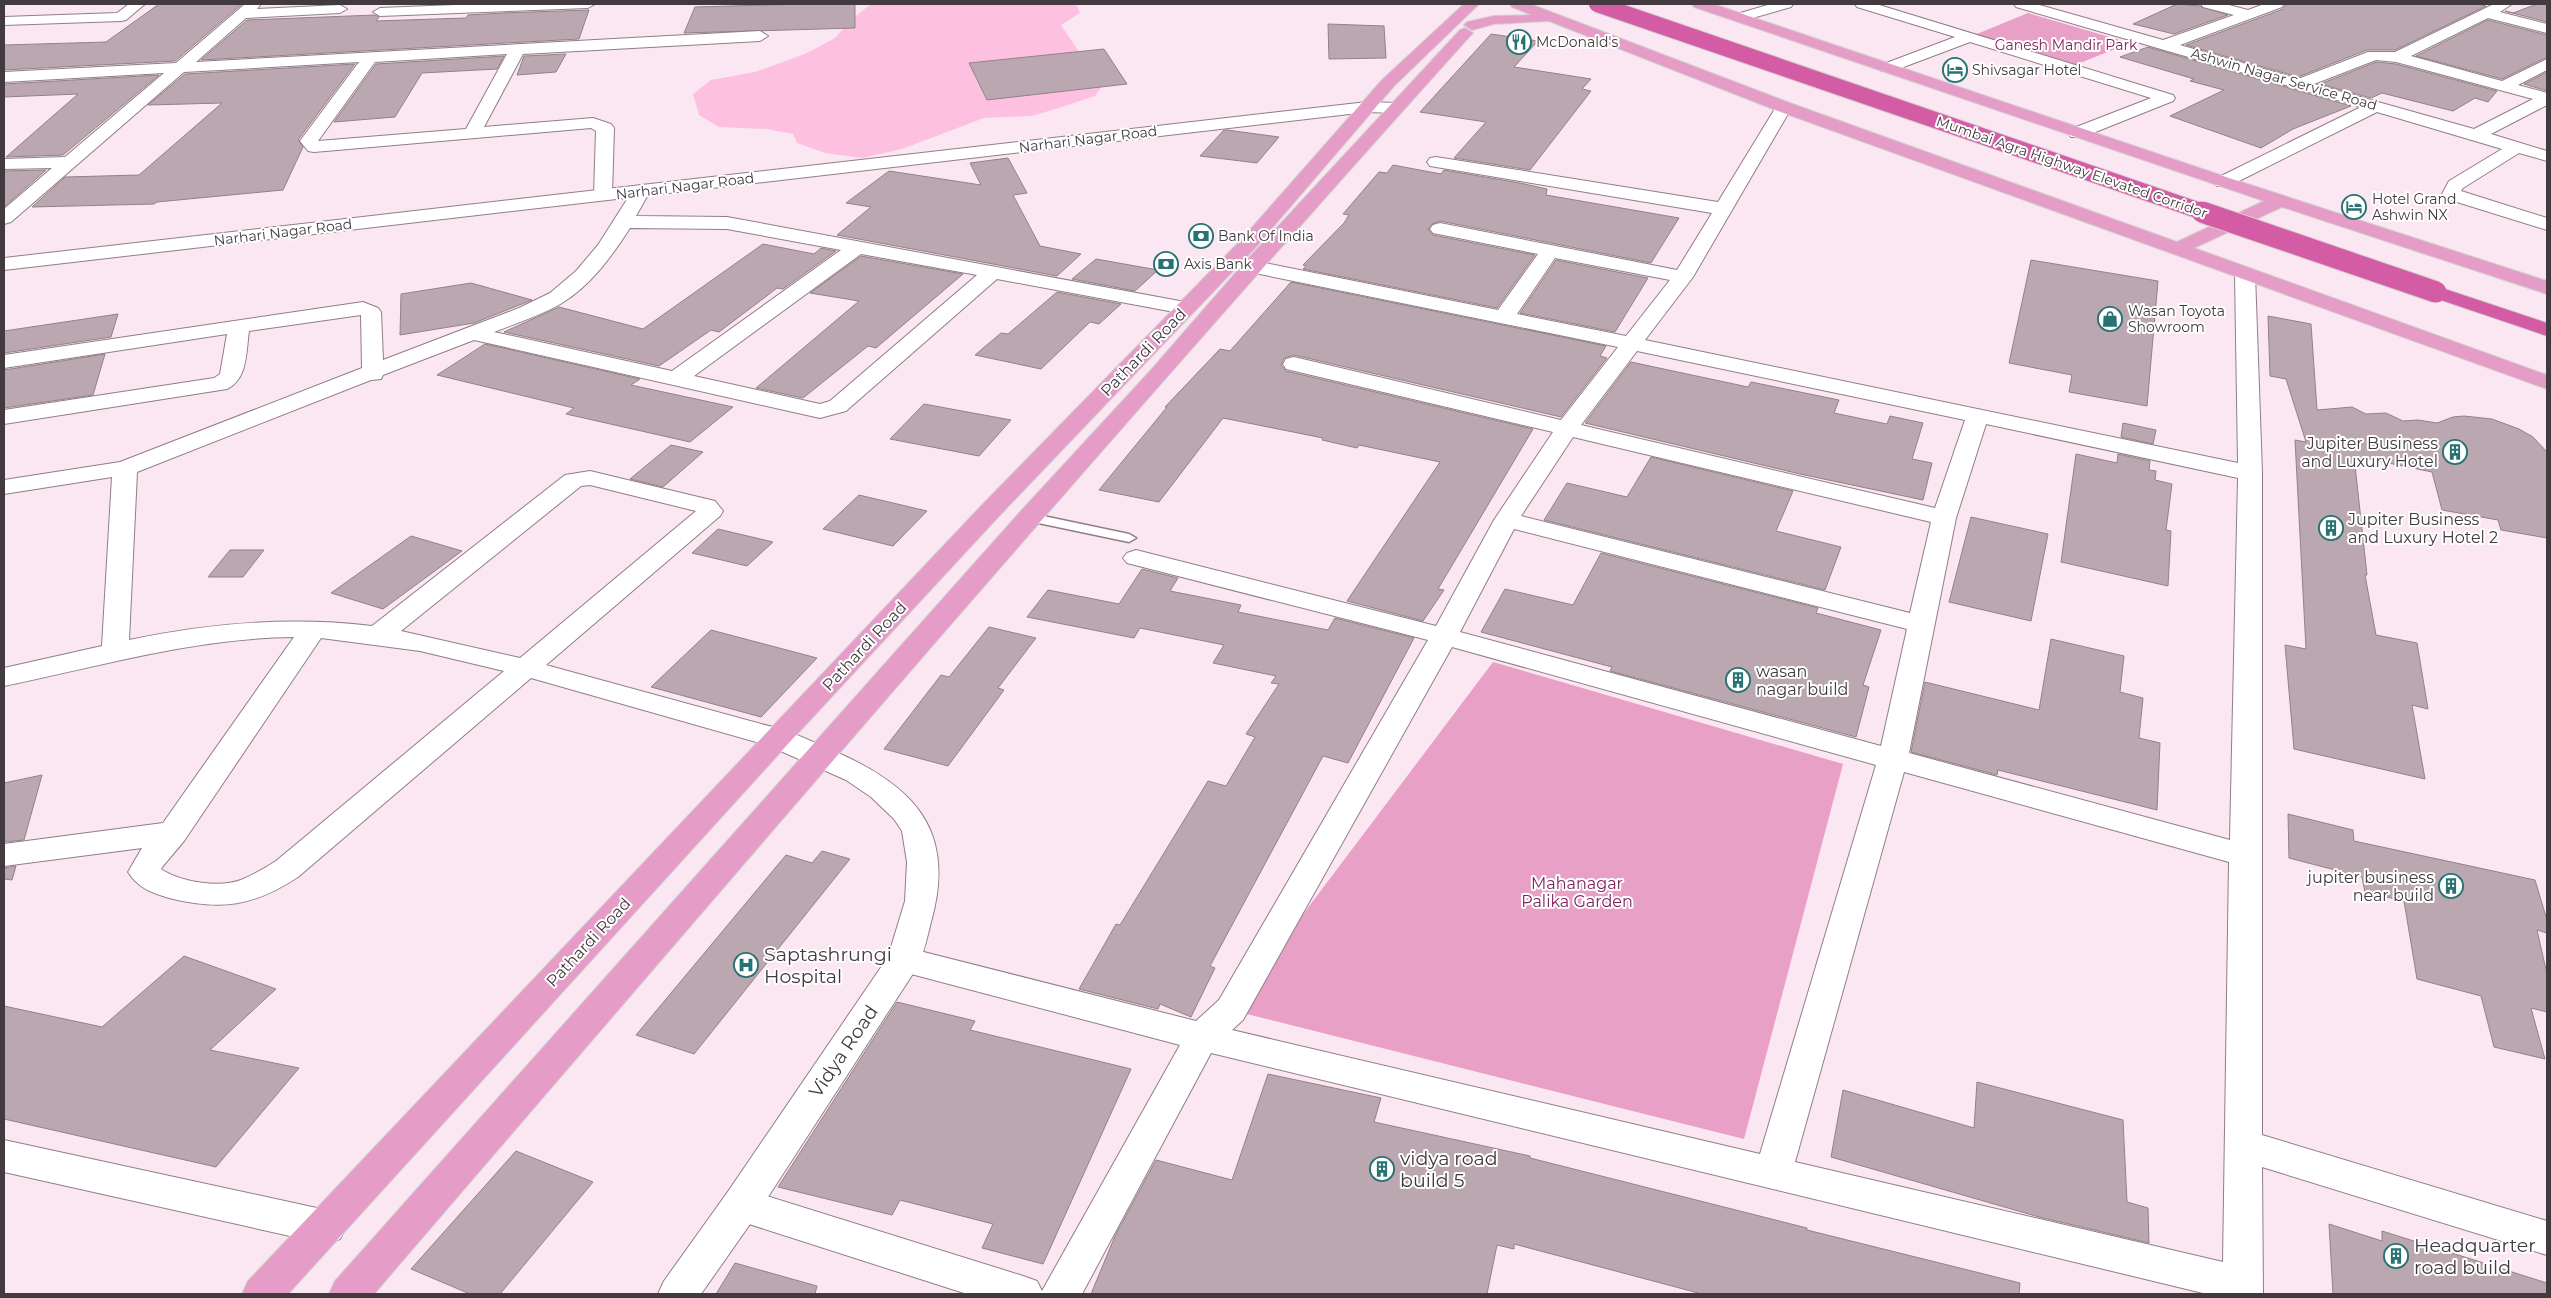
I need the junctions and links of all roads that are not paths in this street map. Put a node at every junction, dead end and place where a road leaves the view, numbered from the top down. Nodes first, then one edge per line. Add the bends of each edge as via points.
1 (138, 4) edge
2 (588, 4) edge
3 (1472, 4) edge
4 (1491, 4) edge
5 (1517, 4) edge
6 (1597, 4) edge
7 (1639, 4) edge
8 (1699, 4) edge
9 (1786, 4) edge
10 (1862, 4) edge
11 (2021, 4) edge
12 (2208, 4) edge
13 (2277, 4) edge
14 (2505, 4) edge
15 (248, 9) edge
16 (340, 9) dead end
17 (380, 12) dead end
18 (2248, 14) junction
19 (2485, 14) junction
20 (120, 17) junction
21 (1742, 18) junction
22 (1555, 19) junction
23 (4, 21) edge
24 (1472, 25) junction
25 (2547, 29) edge
26 (100, 32) dead end
27 (760, 36) dead end
28 (1970, 37) junction
29 (2165, 45) junction
30 (517, 50) junction
31 (2397, 57) junction
32 (370, 58) junction
33 (2547, 64) edge
34 (179, 68) junction
35 (1887, 68) junction
36 (4, 77) edge
37 (2299, 84) junction
38 (2504, 86) junction
39 (2547, 98) edge
40 (2377, 106) junction
41 (1367, 107) junction
42 (1784, 107) junction
43 (1397, 108) junction
44 (473, 132) junction
45 (2078, 133) junction
46 (2476, 135) junction
47 (2517, 147) junction
48 (2547, 156) edge
49 (69, 162) junction
50 (1436, 162) dead end
51 (4, 164) edge
52 (2223, 182) junction
53 (641, 191) junction
54 (603, 195) junction
55 (2280, 201) junction
56 (1724, 209) junction
57 (4, 218) edge
58 (624, 222) junction
59 (2283, 222) dead end
60 (2547, 224) edge
61 (1440, 228) dead end
62 (858, 248) junction
63 (2177, 249) junction
64 (1550, 252) junction
65 (4, 264) edge
66 (1241, 264) junction
67 (992, 273) junction
68 (2246, 274) junction
69 (1683, 277) junction
70 (2453, 279) dead end
71 (2547, 288) edge
72 (1185, 308) junction
73 (2547, 311) edge
74 (1506, 316) junction
75 (239, 326) junction
76 (2547, 330) edge
77 (476, 334) junction
78 (1630, 345) junction
79 (4, 361) edge
80 (1294, 364) dead end
81 (373, 374) junction
82 (674, 380) junction
83 (2547, 382) edge
84 (1978, 415) junction
85 (4, 417) edge
86 (1567, 428) junction
87 (125, 468) junction
88 (2250, 473) junction
89 (4, 486) edge
90 (1029, 517) junction
91 (1944, 518) junction
92 (1506, 520) junction
93 (1132, 548) joint
94 (1921, 624) junction
95 (314, 629) junction
96 (377, 636) junction
97 (1444, 636) junction
98 (115, 652) junction
99 (527, 668) junction
100 (4, 677) edge
101 (777, 738) junction
102 (821, 757) junction
103 (1893, 758) junction
104 (173, 833) junction
105 (4, 855) edge
106 (2246, 856) junction
107 (904, 960) junction
108 (1202, 1037) junction
109 (2243, 1145) junction
110 (4, 1156) edge
111 (1773, 1174) junction
112 (741, 1205) junction
113 (326, 1227) junction
114 (2547, 1238) edge
115 (2243, 1290) edge
116 (262, 1294) edge
117 (349, 1294) edge
118 (678, 1294) edge
119 (1022, 1294) edge
120 (1061, 1294) edge

1 - 20 street
2 - 17 street
3 - 41 main road, Pathardi Road
4 - 24 main road
5 - 22 main road
6 - 76 highway, Mumbai Agra Highway Elevated Corridor, bridge
7 - 59 highway, Mumbai Agra Highway Elevated Corridor
8 - 21 main road
9 - 21 street
10 - 28 street
11 - 29 street, Ashwin Nagar Service Road
12 - 18 street
13 - 18 street
14 - 19 street
15 - 16 street
15 - 34 street
18 - 29 street
19 - 25 street
19 - 31 street
20 - 23 street
20 - 26 street
21 - 35 main road
22 - 24 main road via 1507,19
22 - 42 main road
24 - 43 main road
27 - 30 street
28 - 35 street
28 - 45 street via 2167,98
29 - 37 street, Ashwin Nagar Service Road
30 - 32 street
30 - 44 street
31 - 37 street via 2374,55
31 - 38 street
32 - 34 street
32 - 44 street via 309,141 314,147
33 - 38 street
34 - 36 street
34 - 49 street
35 - 45 main road
37 - 40 street, Ashwin Nagar Service Road
38 - 39 street
39 - 46 street
40 - 46 street, Ashwin Nagar Service Road
40 - 52 street
41 - 43 street, Narhari Nagar Road
41 - 53 street, Narhari Nagar Road
41 - 66 main road, Pathardi Road
42 - 56 street
42 - 63 main road
43 - 66 main road
44 - 54 street via 582,122 600,125 605,128
45 - 52 main road
46 - 47 street, Ashwin Nagar Service Road
47 - 48 street, Ashwin Nagar Service Road
47 - 60 street via 2455,185 2452,194
49 - 51 street
49 - 57 street
50 - 56 street
52 - 55 main road
53 - 54 street, Narhari Nagar Road
53 - 58 street
54 - 65 street, Narhari Nagar Road
55 - 63 main road
55 - 71 main road
56 - 69 street
58 - 62 street via 727,223
58 - 77 street via 590,270 570,288 556,298
61 - 64 street
62 - 67 street
62 - 82 street
63 - 68 main road
64 - 69 street
64 - 74 street
66 - 72 main road, Pathardi Road
66 - 74 street
66 - 90 main road via 1159,376
67 - 72 street
67 - 82 street via 838,406 829,410 810,410
68 - 83 main road
68 - 88 street
69 - 78 street
70 - 73 highway
72 - 101 main road, Pathardi Road
74 - 78 street
75 - 79 street
75 - 81 street via 353,308 368,309 371,312
75 - 85 street via 231,374 228,380 219,384
77 - 81 street
77 - 82 street
78 - 84 street
78 - 86 street
80 - 86 street
81 - 87 street
84 - 88 street
84 - 91 street
86 - 91 street
86 - 92 street
87 - 89 street
87 - 98 street
88 - 106 street
90 - 93 lane
90 - 102 main road
91 - 94 street
92 - 94 street
92 - 97 street
93 - 97 street
94 - 103 street
95 - 96 street, Vidya Road
95 - 98 street, Vidya Road via 228,633
95 - 104 street
96 - 99 street, Vidya Road via 479,654
96 - 99 street via 574,480 590,478 710,508 706,517
97 - 103 street
97 - 108 street via 1231,1010
98 - 100 street, Vidya Road
99 - 101 street, Vidya Road
99 - 104 street via 263,886 231,894 204,894 153,882 144,872
101 - 102 street, Vidya Road
101 - 113 main road, Pathardi Road
102 - 107 street, Vidya Road via 857,772 882,790 905,812 917,831 923,862 921,901
102 - 117 main road
103 - 106 street
103 - 111 street
104 - 105 street
106 - 109 street
107 - 108 street
107 - 112 street, Vidya Road
108 - 111 street
108 - 120 street
109 - 114 street
109 - 115 street
110 - 113 street
111 - 115 street
112 - 118 street, Vidya Road
112 - 119 street
113 - 116 main road, Pathardi Road

